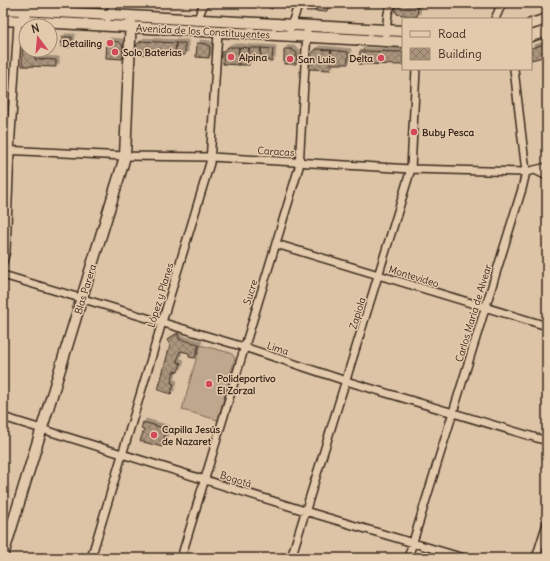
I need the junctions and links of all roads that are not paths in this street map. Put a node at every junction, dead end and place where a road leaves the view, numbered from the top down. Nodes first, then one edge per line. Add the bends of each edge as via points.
1 (114, 3) edge
2 (204, 3) edge
3 (300, 3) edge
4 (392, 3) edge
5 (502, 3) edge
6 (32, 7) edge
7 (3, 10) edge
8 (21, 18) edge
9 (495, 18) edge
10 (3, 20) edge
11 (18, 20) edge
12 (58, 20) edge
13 (107, 20) junction
14 (547, 20) edge
15 (197, 21) junction
16 (131, 22) junction
17 (532, 24) edge
18 (307, 27) junction
19 (18, 31) edge
20 (290, 31) junction
21 (385, 31) junction
22 (547, 31) edge
23 (218, 32) junction
24 (402, 32) edge
25 (532, 36) edge
26 (306, 38) junction
27 (385, 42) junction
28 (402, 42) edge
29 (416, 70) edge
30 (514, 70) edge
31 (7, 150) edge
32 (125, 156) junction
33 (211, 157) junction
34 (300, 162) junction
35 (547, 167) edge
36 (411, 169) junction
37 (535, 170) junction
38 (526, 172) junction
39 (547, 176) edge
40 (276, 244) junction
41 (3, 262) edge
42 (3, 275) edge
43 (379, 275) junction
44 (82, 298) junction
45 (485, 308) junction
46 (162, 323) junction
47 (547, 326) edge
48 (244, 348) junction
49 (346, 381) junction
50 (453, 413) junction
51 (3, 416) edge
52 (42, 429) junction
53 (547, 441) edge
54 (123, 454) junction
55 (204, 479) junction
56 (305, 511) junction
57 (547, 523) edge
58 (413, 543) junction
59 (3, 555) edge
60 (91, 558) edge
61 (181, 558) edge
62 (291, 558) edge
63 (408, 558) edge
64 (464, 558) edge
65 (536, 558) edge

1 - 13 street
2 - 15 street
3 - 20 street
4 - 21 street
5 - 9 street
6 - 7 main road, Avenida de los Constituyentes
6 - 8 street
6 - 13 main road, Avenida de los Constituyentes
10 - 11 main road, Avenida de los Constituyentes
12 - 13 main road, Avenida de los Constituyentes
13 - 16 main road, Avenida de los Constituyentes
14 - 17 main road
15 - 16 main road, Avenida de los Constituyentes
15 - 20 main road, Avenida de los Constituyentes
16 - 23 main road, Avenida de los Constituyentes
16 - 32 main road, Blas Parera
18 - 20 main road, Avenida de los Constituyentes
18 - 21 main road, Avenida de los Constituyentes
18 - 26 street, Sucre
19 - 31 street
20 - 23 main road, Avenida de los Constituyentes
20 - 26 main road, Avenida de los Constituyentes
21 - 24 main road, Avenida de los Constituyentes
21 - 27 street
22 - 25 main road
23 - 33 street, López y Planes
26 - 27 main road, Avenida de los Constituyentes
26 - 34 street, Sucre
27 - 28 main road, Avenida de los Constituyentes
29 - 36 street, Zapiola
30 - 38 street, Carlos María de Alvear
31 - 32 street, Caracas
31 - 41 street via 6,251
32 - 33 street, Caracas
32 - 44 main road, Blas Parera
33 - 34 street, Caracas
33 - 46 street, López y Planes
34 - 36 street, Caracas
34 - 40 street, Sucre
35 - 37 street, Caracas
36 - 38 street, Caracas
36 - 43 street, Zapiola
37 - 38 street, Caracas
37 - 39 street
38 - 45 street, Carlos María de Alvear
40 - 43 street, Montevideo
40 - 48 street, Sucre
42 - 44 street, Lima
43 - 45 street, Montevideo
43 - 49 street, Zapiola
44 - 46 street, Lima
44 - 52 main road, Blas Parera
45 - 47 street, Montevideo
45 - 50 street, Carlos María de Alvear
46 - 48 street, Lima
46 - 54 street, López y Planes
48 - 49 street, Lima
48 - 55 street, Sucre
49 - 50 street, Lima
49 - 56 street, Zapiola
50 - 53 street, Lima
50 - 58 street, Carlos María de Alvear
51 - 52 street, Bogotá
52 - 54 street, Bogotá
52 - 59 main road, Blas Parera
54 - 55 street, Bogotá
54 - 60 street, López y Planes
55 - 56 street, Bogotá
55 - 61 street, Sucre
56 - 58 street, Bogotá
56 - 62 street, Zapiola
57 - 65 street
58 - 63 street, Carlos María de Alvear
58 - 64 street, Bogotá

